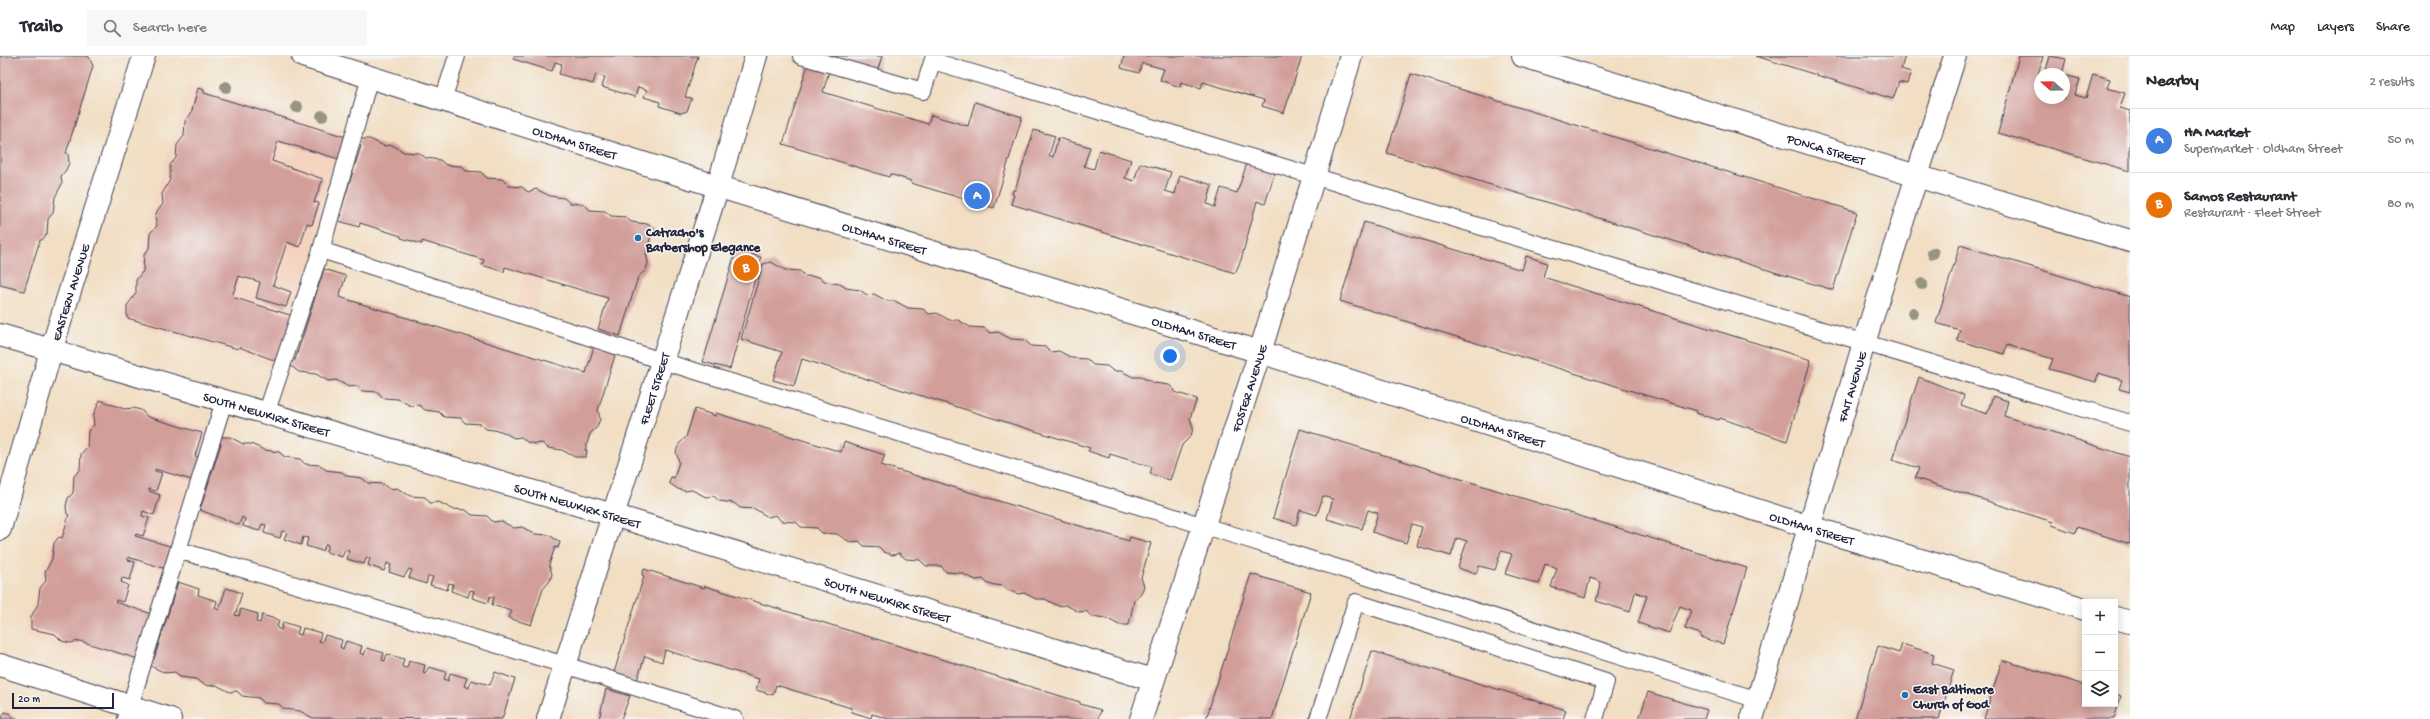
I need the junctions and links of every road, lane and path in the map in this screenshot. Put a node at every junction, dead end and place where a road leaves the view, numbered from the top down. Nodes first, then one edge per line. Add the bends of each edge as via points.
1 (144, 56) edge
2 (303, 56) edge
3 (457, 56) edge
4 (756, 56) edge
5 (801, 56) edge
6 (1351, 56) edge
7 (1523, 56) edge
8 (1955, 56) edge
9 (933, 58) edge
10 (370, 77) junction
11 (444, 100) junction
12 (1313, 175) junction
13 (1917, 175) junction
14 (718, 186) junction
15 (2130, 241) edge
16 (321, 250) junction
17 (0, 335) edge
18 (1864, 344) junction
19 (51, 351) junction
20 (1260, 352) junction
21 (662, 360) junction
22 (224, 401) junction
23 (266, 414) junction
24 (2130, 423) edge
25 (613, 515) junction
26 (1203, 526) junction
27 (1810, 527) junction
28 (0, 529) edge
29 (178, 550) junction
30 (2082, 608) edge
31 (2118, 619) edge
32 (2130, 622) edge
33 (0, 665) edge
34 (565, 665) junction
35 (1153, 680) junction
36 (1755, 710) edge
37 (128, 713) edge
38 (170, 719) edge
39 (548, 719) edge
40 (735, 719) edge
41 (1141, 719) edge
42 (1318, 719) edge
43 (1595, 719) edge

1 - 19 street, EASTERN AVENUE
2 - 10 street, OLDHAM STREET
3 - 11 lane
4 - 14 street, FLEET STREET
5 - 9 lane via 923,91
6 - 12 street, FOSTER AVENUE
7 - 13 street, PONCA STREET
8 - 13 street, FAIT AVENUE
9 - 12 lane
10 - 11 street, OLDHAM STREET
10 - 16 lane
11 - 14 street, OLDHAM STREET
12 - 18 lane
12 - 20 street, FOSTER AVENUE
13 - 15 street, PONCA STREET
13 - 18 street, FAIT AVENUE
14 - 20 street, OLDHAM STREET
14 - 21 street, FLEET STREET
16 - 21 lane
16 - 23 lane
17 - 19 street, SOUTH NEWKIRK STREET
18 - 24 lane
18 - 27 street, FAIT AVENUE
19 - 22 street, SOUTH NEWKIRK STREET
19 - 28 street, EASTERN AVENUE
20 - 26 street, FOSTER AVENUE
20 - 27 street, OLDHAM STREET
21 - 25 street, FLEET STREET
21 - 26 lane
22 - 23 street, SOUTH NEWKIRK STREET
22 - 29 lane
23 - 25 street, SOUTH NEWKIRK STREET
25 - 34 street, FLEET STREET
25 - 35 street, SOUTH NEWKIRK STREET
26 - 35 street, FOSTER AVENUE
26 - 36 lane
27 - 30 street, OLDHAM STREET
27 - 36 street, FAIT AVENUE
29 - 34 lane
29 - 37 lane
31 - 32 street
33 - 37 street
34 - 39 street, FLEET STREET
34 - 40 lane
35 - 41 street, FOSTER AVENUE
37 - 38 street
42 - 43 lane via 1356,602 1606,682

